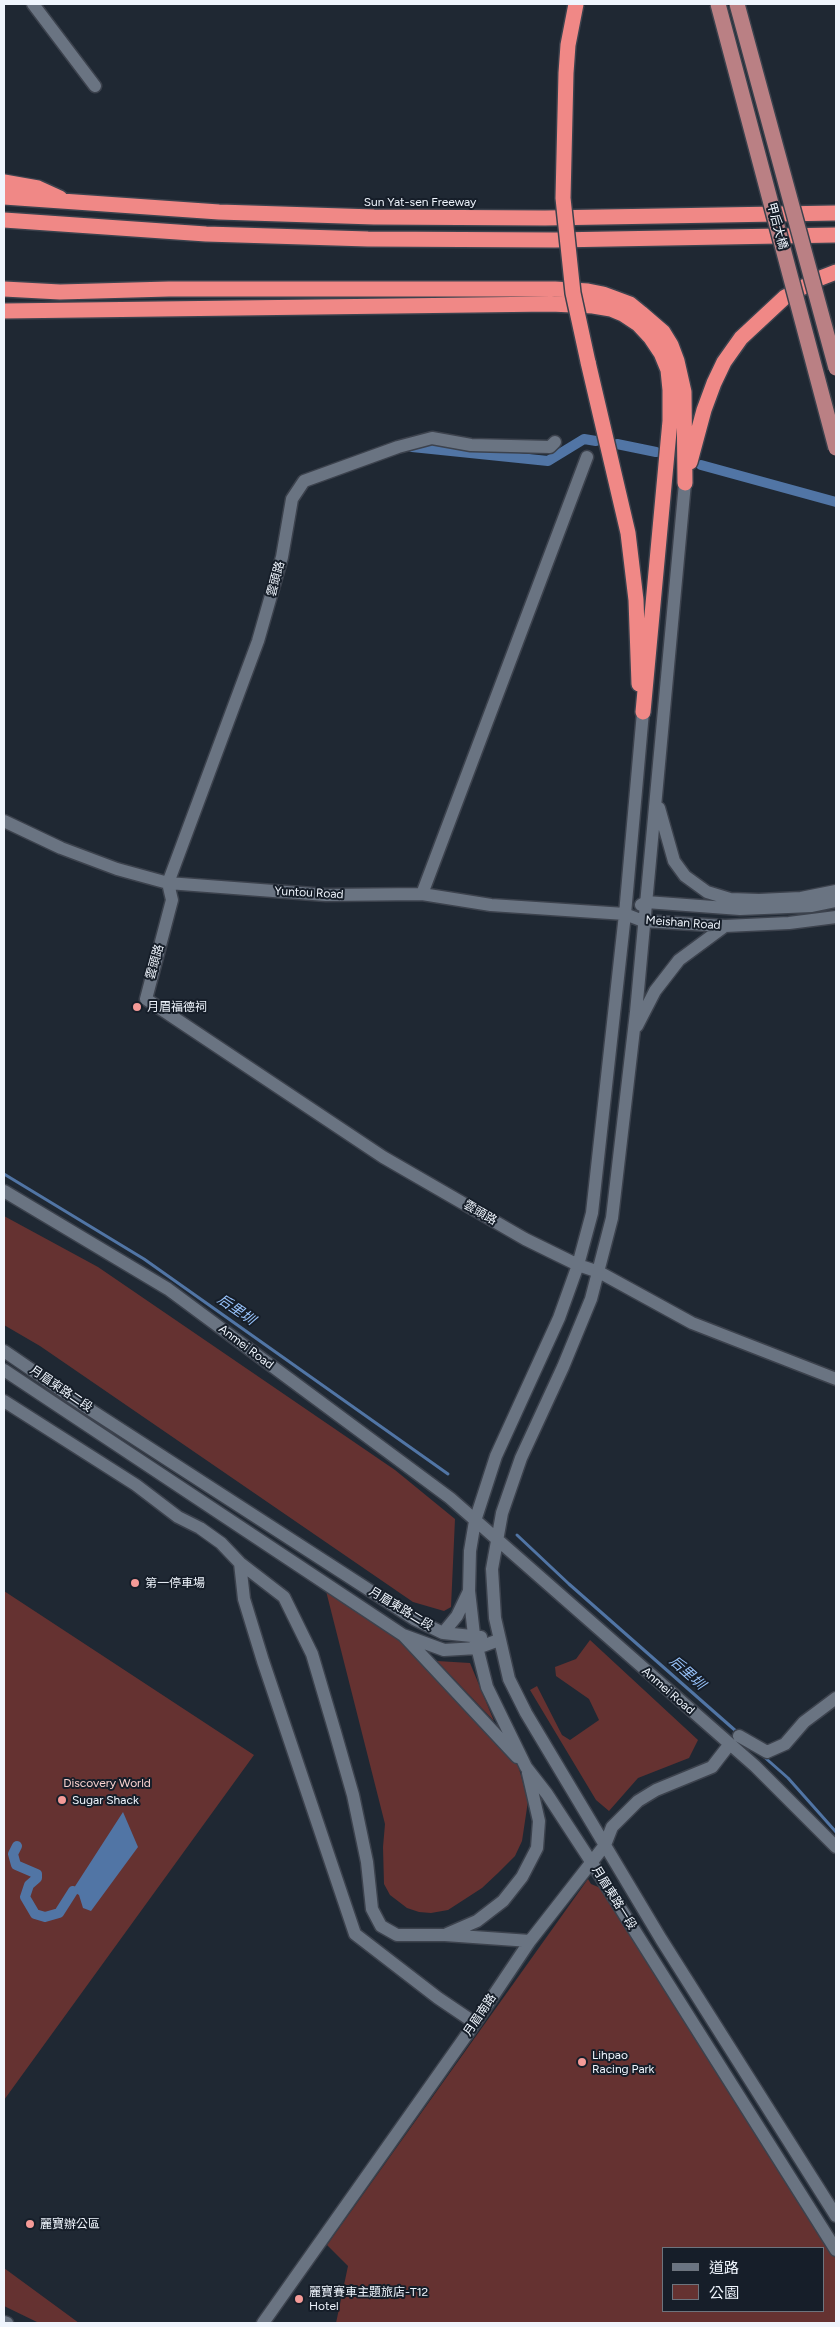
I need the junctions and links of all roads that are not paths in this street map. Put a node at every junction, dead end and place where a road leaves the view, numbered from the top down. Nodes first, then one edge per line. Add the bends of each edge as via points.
1 (33, 4) edge
2 (576, 4) edge
3 (718, 4) edge
4 (737, 4) edge
5 (95, 86) dead end
6 (4, 182) edge
7 (4, 198) edge
8 (68, 201) junction
9 (836, 213) edge
10 (4, 220) edge
11 (836, 236) edge
12 (836, 272) edge
13 (4, 289) edge
14 (4, 312) edge
15 (836, 368) edge
16 (555, 442) dead end
17 (836, 448) edge
18 (587, 457) dead end
19 (685, 483) junction
20 (643, 712) junction
21 (656, 798) junction
22 (4, 821) edge
23 (168, 883) junction
24 (836, 891) edge
25 (422, 894) junction
26 (836, 901) edge
27 (646, 902) junction
28 (625, 914) junction
29 (836, 917) edge
30 (643, 921) junction
31 (725, 926) junction
32 (634, 1032) junction
33 (4, 1191) edge
34 (578, 1265) junction
35 (599, 1272) junction
36 (4, 1351) edge
37 (4, 1370) edge
38 (836, 1378) edge
39 (4, 1401) edge
40 (475, 1520) junction
41 (496, 1540) junction
42 (240, 1562) junction
43 (469, 1592) junction
44 (443, 1633) junction
45 (403, 1635) junction
46 (474, 1635) junction
47 (498, 1640) junction
48 (477, 1648) junction
49 (836, 1698) edge
50 (734, 1741) junction
51 (526, 1767) junction
52 (605, 1845) junction
53 (836, 1847) edge
54 (592, 1863) junction
55 (445, 1935) junction
56 (530, 1941) junction
57 (475, 2023) junction
58 (836, 2216) edge
59 (836, 2250) edge
60 (4, 2322) edge
61 (8, 2323) edge
62 (263, 2323) edge

1 - 5 street
2 - 20 highway, bridge via 568,45 562,180 573,293 628,533 636,600 637,676
3 - 17 main road, 甲后大橋, bridge
4 - 15 main road, 甲后大橋, bridge
6 - 8 highway via 38,188
7 - 8 highway, Sun Yat-sen Freeway
8 - 9 highway, Sun Yat-sen Freeway via 219,212 374,217
10 - 11 highway via 206,234 368,239
12 - 19 highway via 785,298 741,338 714,383
13 - 19 highway via 60,292 555,289 603,294 642,312 663,332 671,346 684,392
14 - 20 highway via 550,304 593,306 623,314 638,324 661,353 668,370 670,390 670,421
16 - 23 street, 雲頭路 via 550,447 471,444 432,438 304,481 292,499 282,557 258,641
18 - 25 street
19 - 21 street, 月眉東路一段
20 - 28 street, 月眉東路一段
21 - 24 street via 674,861 685,876 707,892 730,899 759,900 801,898
21 - 27 street, 月眉東路一段
22 - 23 street, Yuntou Road via 61,848
23 - 25 street, Yuntou Road via 326,895
23 - 34 street, 雲頭路 via 172,900 146,1000 383,1157 525,1239
25 - 28 street, Yuntou Road via 491,905
26 - 27 street, Meishan Road via 812,906 740,909
27 - 28 street, Meishan Road
27 - 30 street, 月眉東路一段
28 - 30 street, Meishan Road
28 - 34 street, 月眉東路一段 via 592,1213
29 - 31 street, Meishan Road
30 - 31 street, Meishan Road
30 - 32 street, 月眉東路一段
31 - 32 street via 679,960 655,991
32 - 35 street, 月眉東路一段 via 613,1209
33 - 40 street, Anmei Road via 168,1289 450,1498
34 - 35 street, 雲頭路
34 - 40 street, 月眉東路一段 via 559,1318 496,1456
35 - 38 street, 雲頭路 via 692,1323
35 - 41 street, 月眉東路一段 via 563,1366 521,1458
36 - 44 street, 月眉東路二段 via 414,1619
37 - 45 street, 月眉東路二段
39 - 42 street via 178,1517 200,1528
40 - 41 street, Anmei Road
40 - 43 street, 月眉東路一段
41 - 47 street, 月眉東路一段 via 492,1569
41 - 50 street, Anmei Road
42 - 55 street via 284,1598 312,1654 353,1794 367,1862 372,1909 381,1926 397,1935
42 - 57 street via 244,1599 354,1934
43 - 44 street via 457,1616
43 - 46 street, 月眉東路一段
44 - 46 street, 月眉東路二段
45 - 48 street, 月眉東路二段 via 444,1650
45 - 51 street
46 - 47 street, 月眉東路二段
46 - 48 street, 月眉東路一段
47 - 48 street, 月眉東路二段
47 - 52 street, 月眉東路一段 via 509,1679 526,1713
48 - 51 street, 月眉東路一段 via 487,1687
49 - 50 street via 804,1722 785,1744 767,1752
50 - 52 street, 月眉南路 via 712,1767 638,1801 612,1827
50 - 53 street, Anmei Road
51 - 54 street, 月眉東路一段
51 - 55 street via 539,1821 536,1848 522,1877 503,1901 478,1921
52 - 54 street, 月眉南路
52 - 58 street, 月眉東路一段
54 - 56 street, 月眉南路
54 - 59 street, 月眉東路一段
55 - 56 street
56 - 57 street, 月眉南路
57 - 62 street, 月眉南路
60 - 61 street

